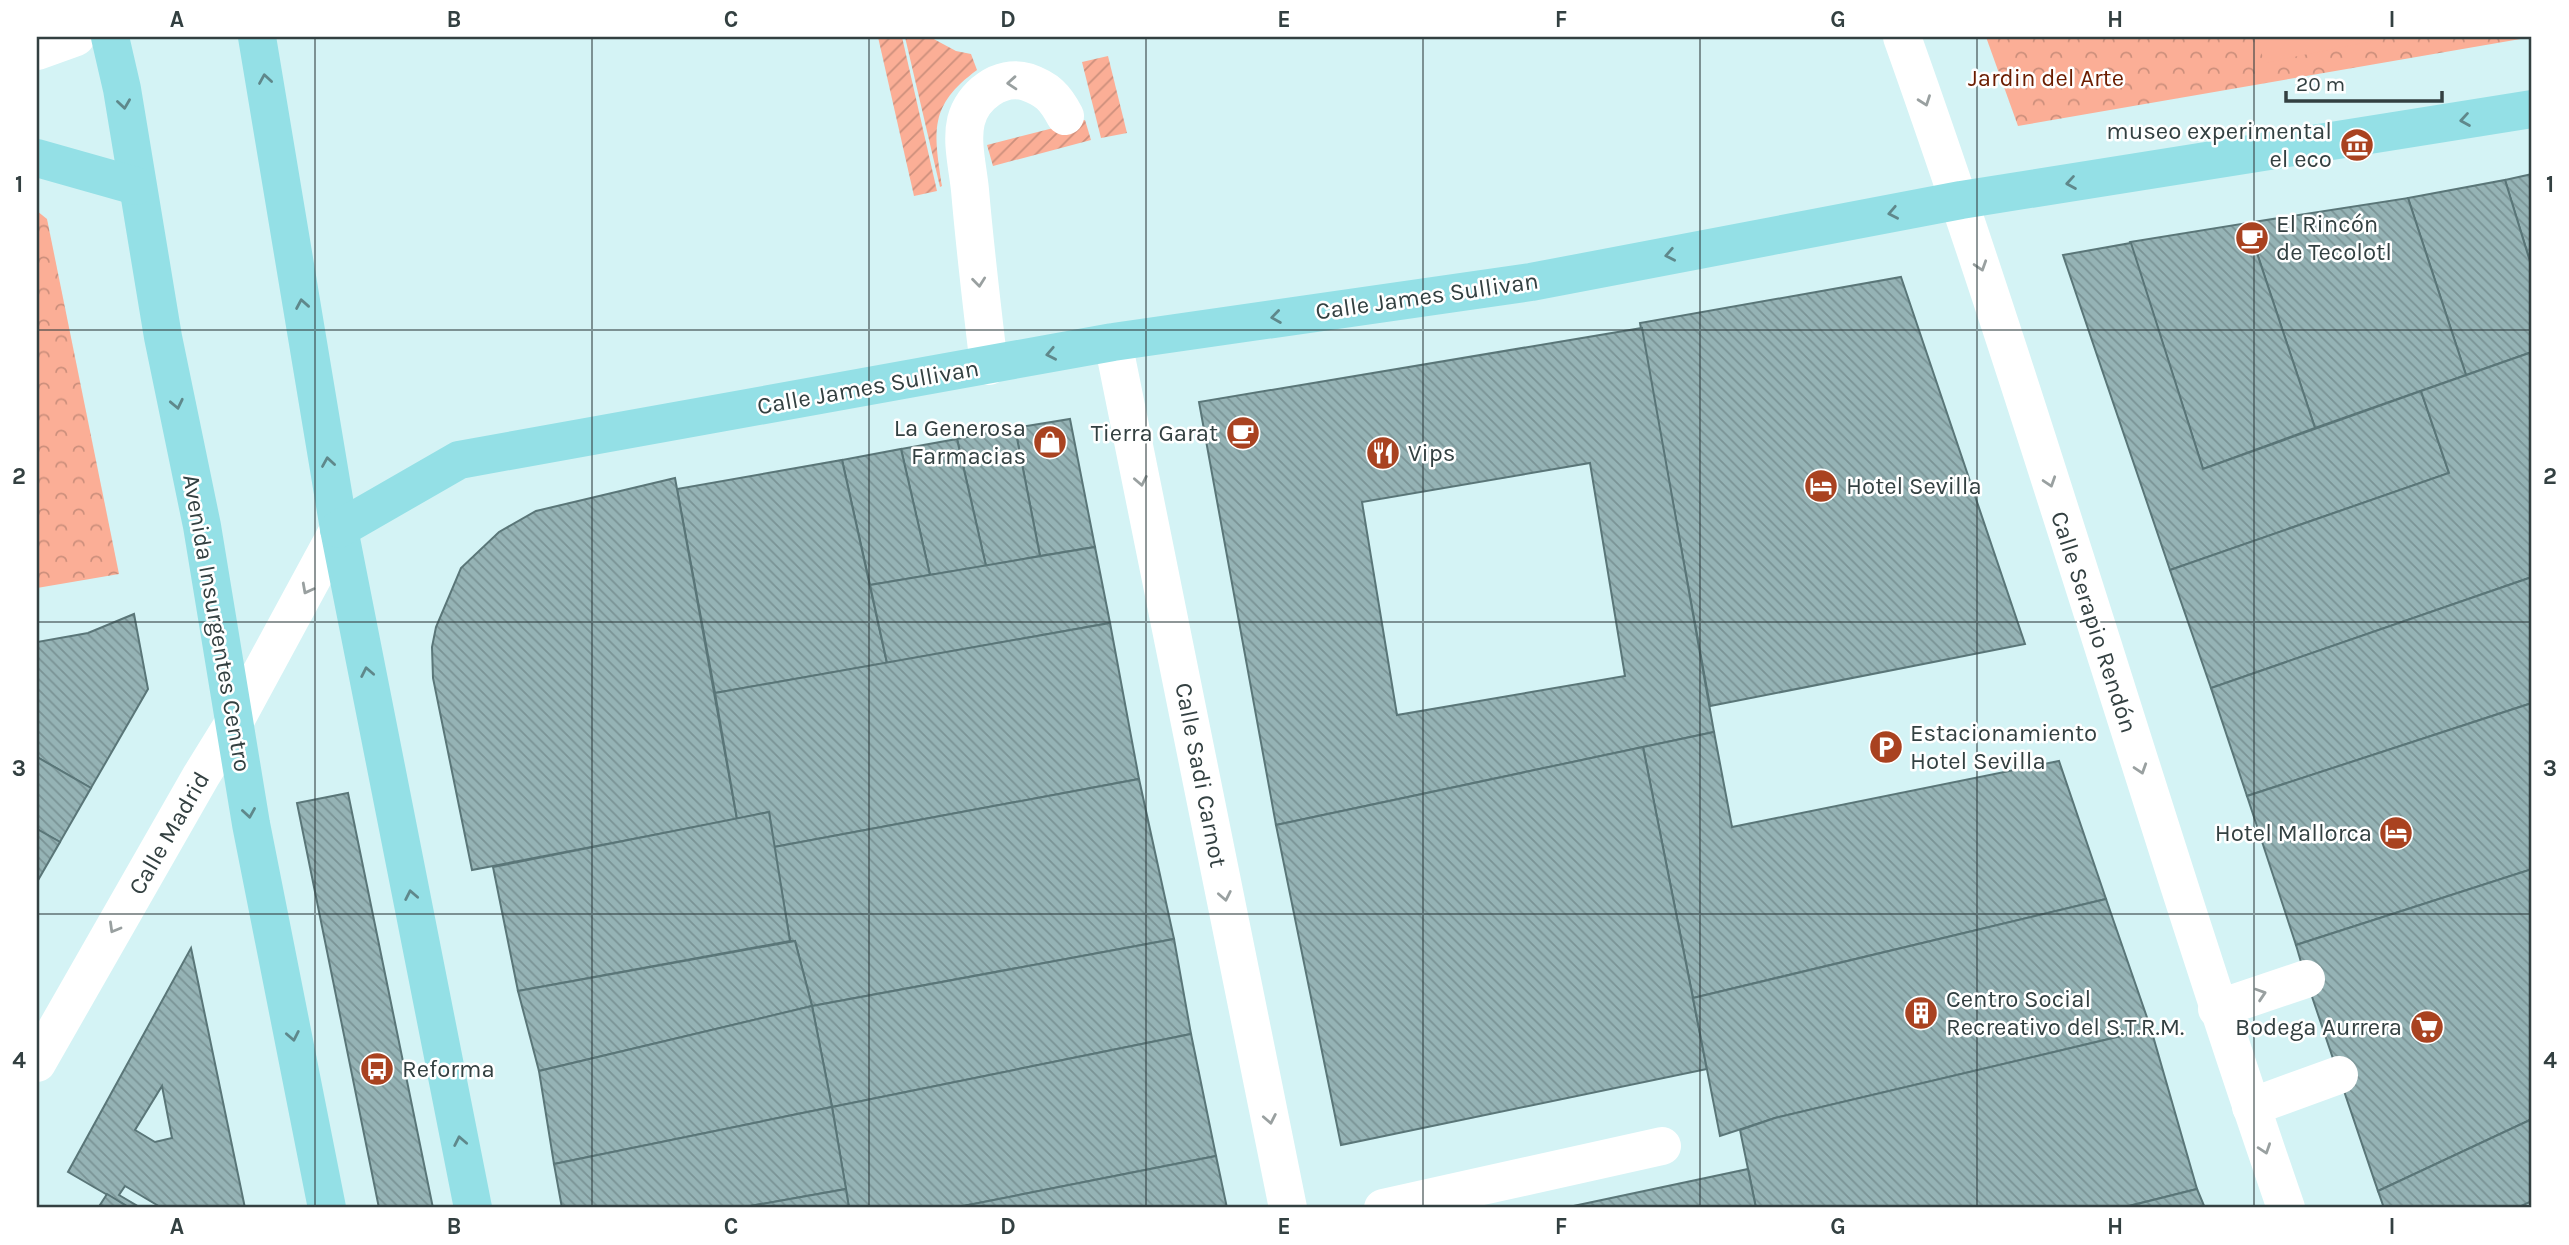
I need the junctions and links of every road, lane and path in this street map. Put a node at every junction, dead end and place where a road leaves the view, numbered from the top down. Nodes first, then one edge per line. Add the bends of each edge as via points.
1 (76, 37) edge
2 (110, 37) edge
3 (257, 37) edge
4 (1902, 37) edge
5 (37, 51) edge
6 (2532, 109) edge
7 (1065, 116) dead end
8 (37, 158) edge
9 (136, 186) junction
10 (1961, 201) junction
11 (1113, 342) junction
12 (989, 366) junction
13 (339, 529) junction
14 (235, 721) junction
15 (2305, 979) dead end
16 (2217, 1009) junction
17 (37, 1063) edge
18 (2339, 1075) dead end
19 (2250, 1107) junction
20 (1662, 1146) dead end
21 (327, 1208) edge
22 (473, 1208) edge
23 (1288, 1208) edge
24 (1383, 1208) edge
25 (2286, 1208) edge

1 - 5 street
2 -> 9 main road, Avenida Insurgentes Centro
13 -> 3 main road
4 -> 10 street, Calle Serapio Rendón
6 -> 10 main road, Calle James Sullivan
7 -> 12 street via 1045,88 1022,81 999,84 981,94 965,123
8 - 9 main road
9 -> 14 main road, Avenida Insurgentes Centro
10 -> 11 main road, Calle James Sullivan via 1531,282
10 -> 16 street, Calle Serapio Rendón
11 -> 12 main road, Calle James Sullivan
11 -> 23 street, Calle Sadi Carnot
12 - 13 main road, Calle James Sullivan via 459,460
13 -> 14 street, Calle Madrid
22 -> 13 main road
14 -> 17 street, Calle Madrid
14 -> 21 main road, Avenida Insurgentes Centro
16 -> 15 street
16 - 19 street, Calle Serapio Rendón
18 - 19 street
19 -> 25 street, Calle Serapio Rendón
20 - 24 street

